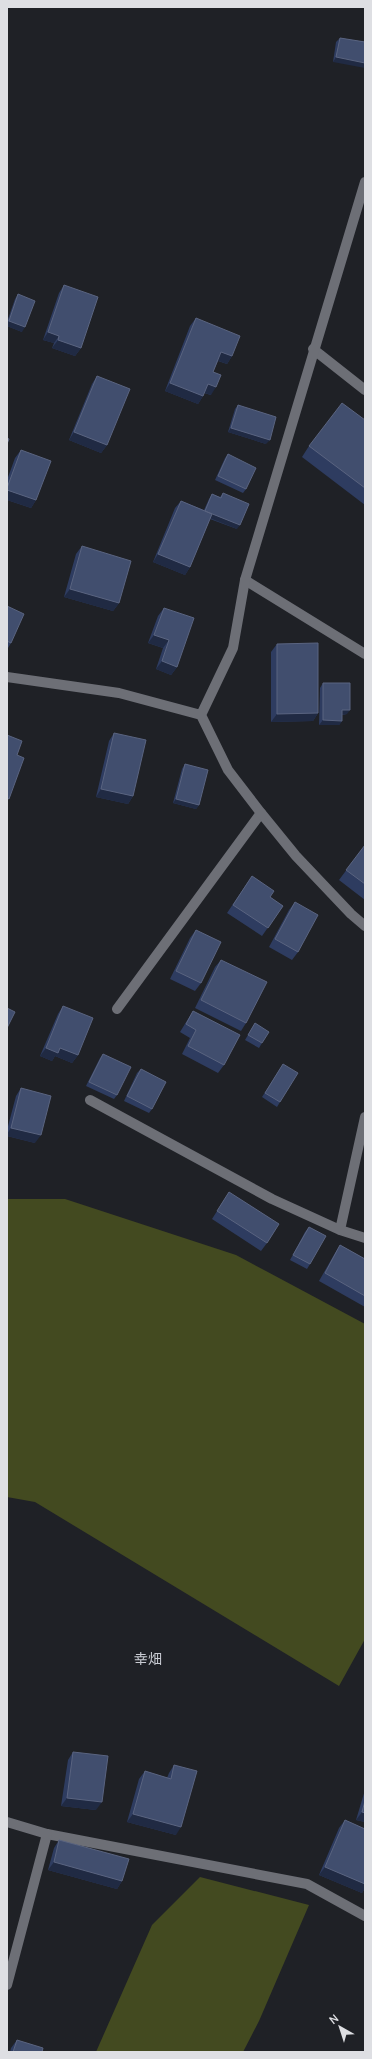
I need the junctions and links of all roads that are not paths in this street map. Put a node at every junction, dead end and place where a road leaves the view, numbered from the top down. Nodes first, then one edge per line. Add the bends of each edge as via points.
1 (365, 182) edge
2 (313, 349) junction
3 (365, 390) edge
4 (245, 580) junction
5 (365, 654) edge
6 (7, 677) edge
7 (201, 715) junction
8 (260, 813) junction
9 (365, 926) edge
10 (117, 1009) dead end
11 (90, 1100) dead end
12 (365, 1117) edge
13 (340, 1230) junction
14 (365, 1238) edge
15 (7, 1822) edge
16 (46, 1834) junction
17 (365, 1916) edge
18 (7, 1985) edge

1 - 2 street
2 - 3 street
2 - 4 street
4 - 5 street
4 - 7 street via 233,648
6 - 7 street via 119,694
7 - 8 street via 228,770
8 - 9 street via 296,856
8 - 10 street
11 - 13 street via 272,1199
12 - 13 street
13 - 14 street
15 - 16 street
16 - 17 street via 307,1884
16 - 18 street

